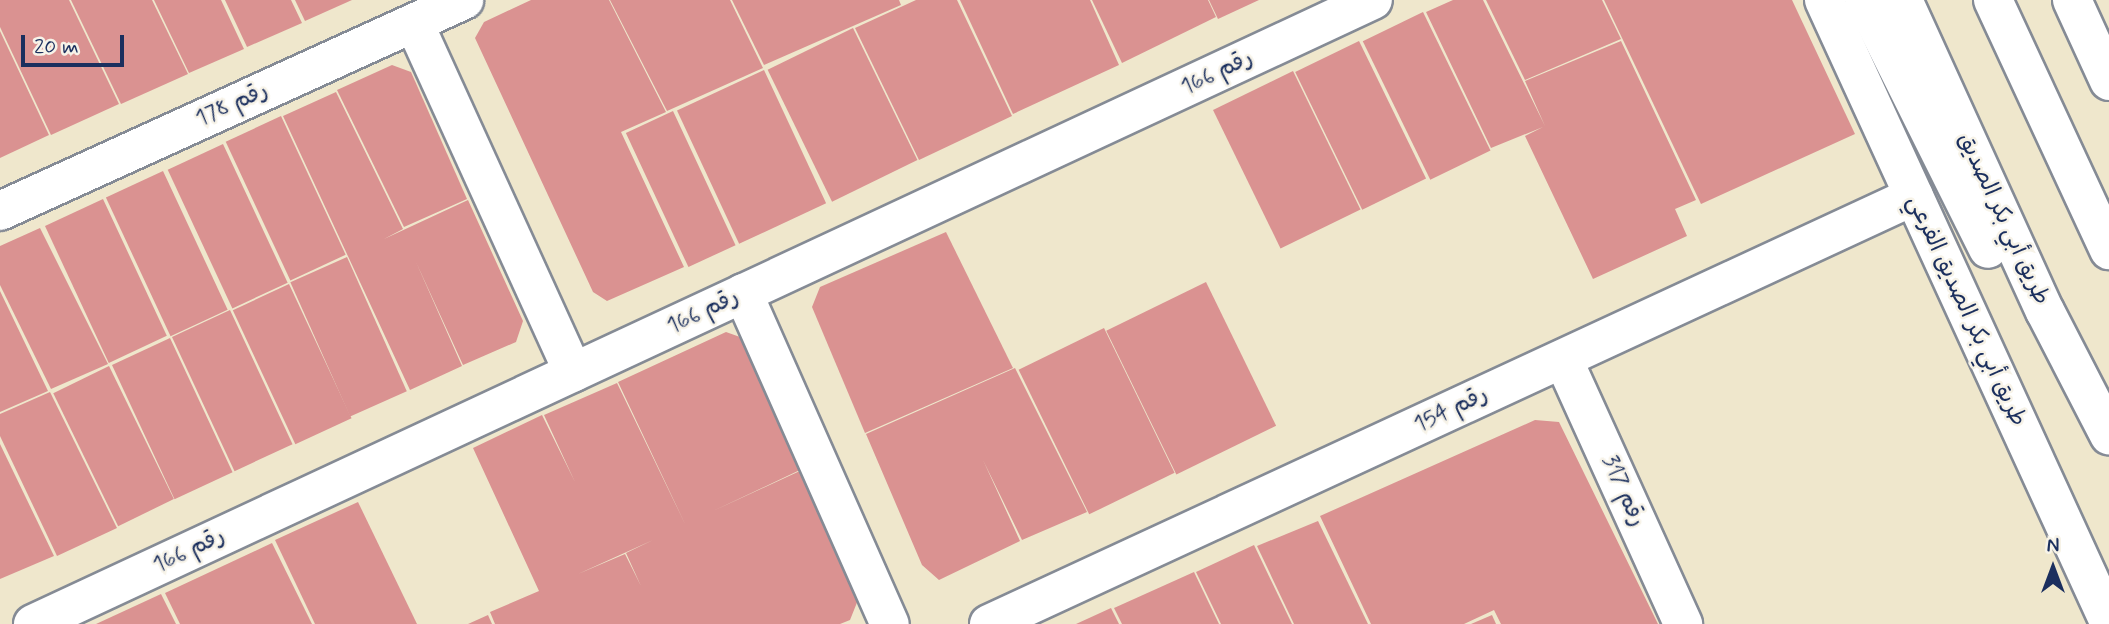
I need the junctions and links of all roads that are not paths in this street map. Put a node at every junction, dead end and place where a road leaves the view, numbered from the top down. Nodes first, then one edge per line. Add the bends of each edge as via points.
1 (464, 0) edge
2 (1373, 0) edge
3 (1824, 0) edge
4 (1864, 0) edge
5 (1903, 0) edge
6 (1993, 0) edge
7 (2072, 0) edge
8 (414, 23) junction
9 (2109, 81) edge
10 (1914, 196) junction
11 (0, 211) edge
12 (2109, 250) edge
13 (743, 293) junction
14 (2045, 311) junction
15 (1563, 359) junction
16 (573, 372) junction
17 (2109, 435) edge
18 (2109, 622) edge
19 (33, 624) edge
20 (890, 624) edge
21 (989, 624) edge
22 (1683, 624) edge

1 - 8 street, رقم 178
2 - 13 street, رقم 166
3 - 10 street, طريق أبي بكر الصديق الفرعي
4 - 14 street via 1988,248
5 - 14 street, طريق أبي بكر الصديق
6 - 12 street
7 - 9 street
8 - 11 street, رقم 178
8 - 16 street
10 - 15 street, رقم 154
10 - 18 street, طريق أبي بكر الصديق الفرعي
13 - 16 street, رقم 166
13 - 20 street
14 - 17 street, طريق أبي بكر الصديق
15 - 21 street, رقم 154
15 - 22 street, رقم 317
16 - 19 street, رقم 166

